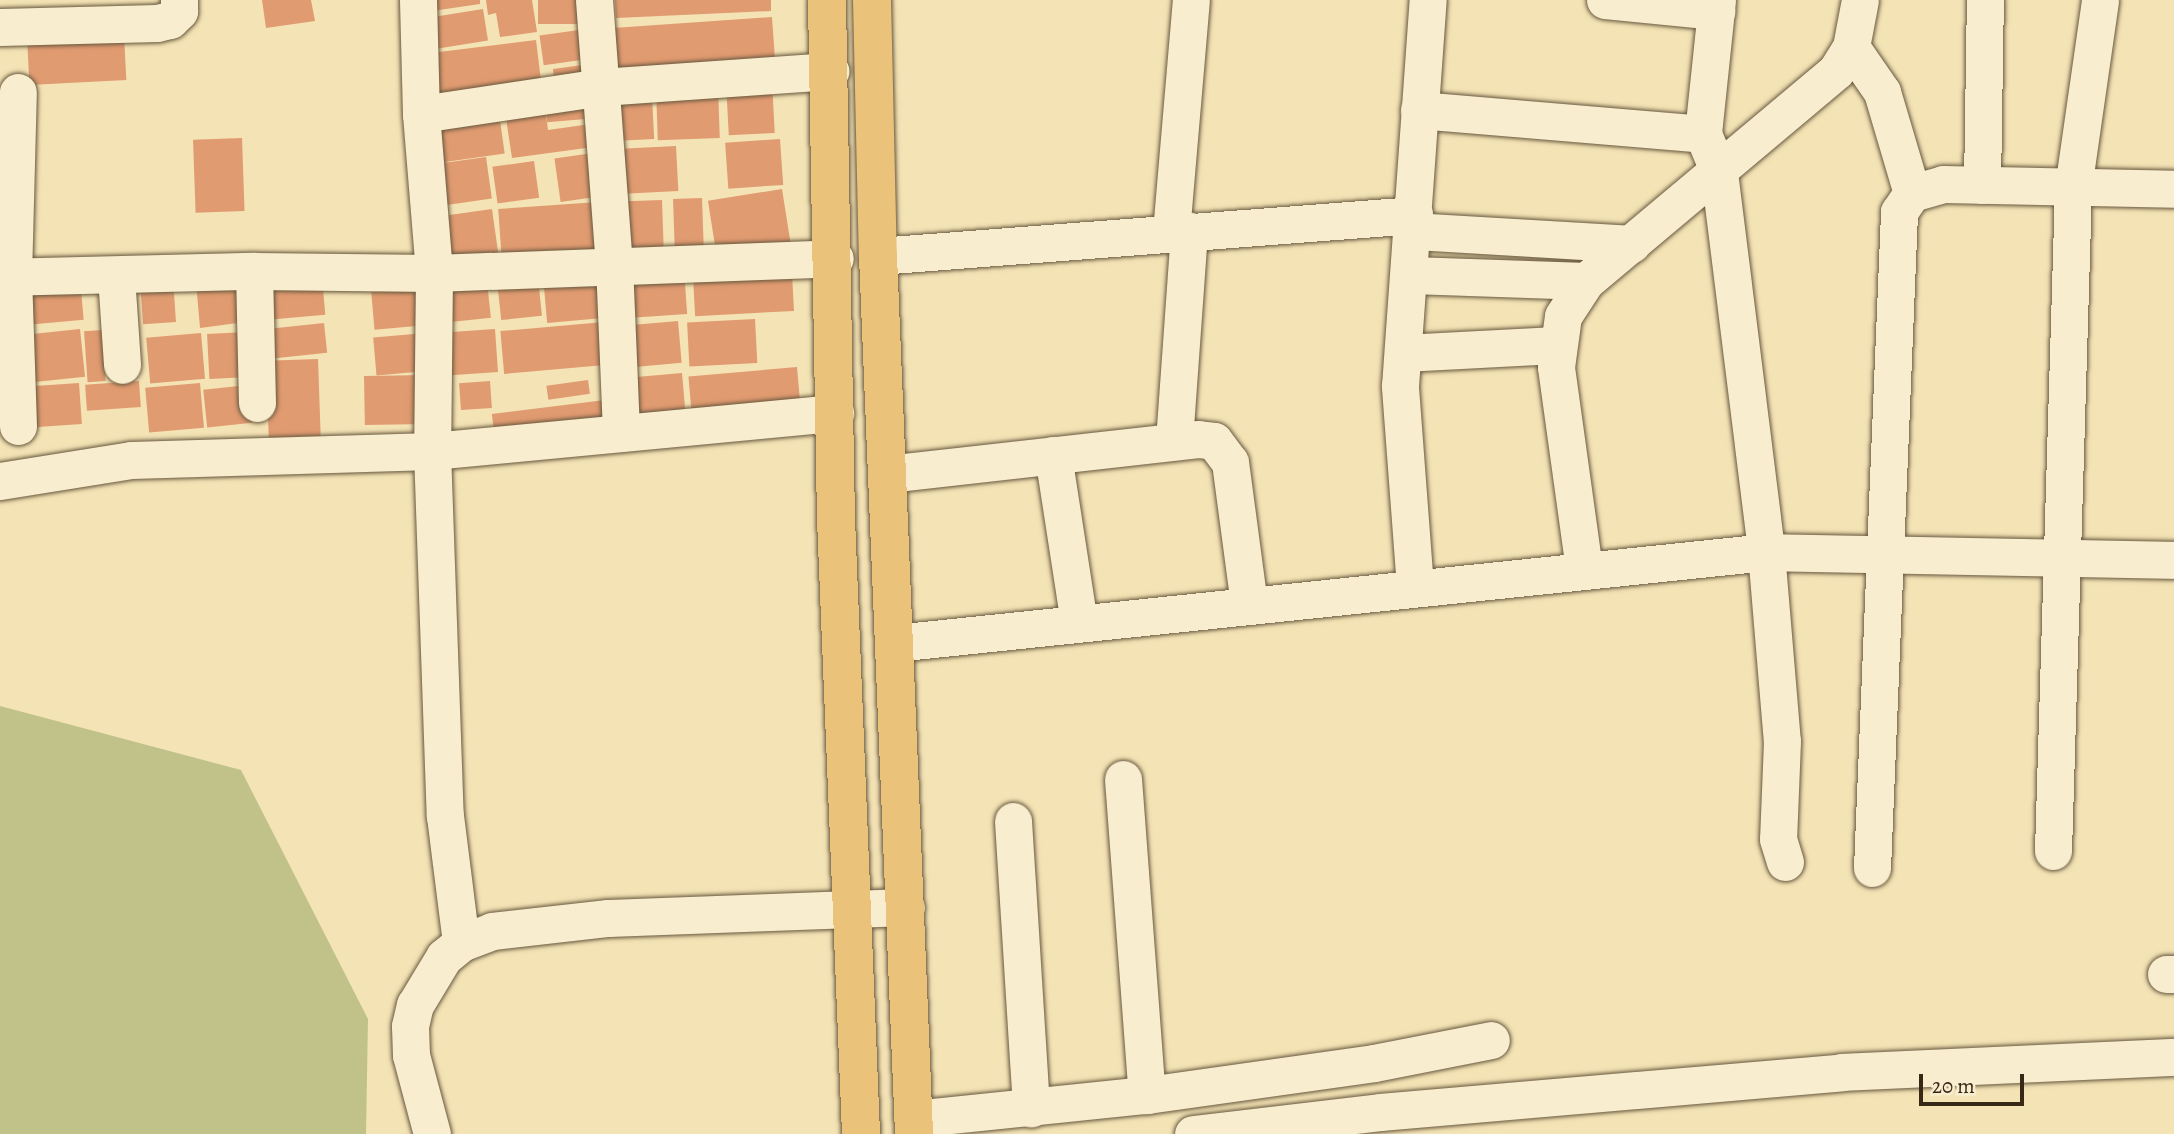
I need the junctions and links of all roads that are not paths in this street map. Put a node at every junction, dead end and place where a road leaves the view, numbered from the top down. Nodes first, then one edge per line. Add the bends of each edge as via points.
1 (179, 0) edge
2 (418, 0) edge
3 (594, 0) edge
4 (827, 0) edge
5 (872, 0) edge
6 (1191, 0) edge
7 (1428, 0) edge
8 (1605, 0) edge
9 (1860, 0) edge
10 (1986, 0) edge
11 (2100, 0) edge
12 (1716, 6) edge
13 (0, 27) edge
14 (1852, 47) junction
15 (830, 71) junction
16 (601, 87) junction
17 (19, 92) dead end
18 (1419, 110) junction
19 (421, 114) junction
20 (1703, 134) junction
21 (1719, 172) junction
22 (1982, 185) junction
23 (2073, 188) junction
24 (2174, 189) edge
25 (1912, 193) junction
26 (1413, 223) junction
27 (1180, 231) junction
28 (1632, 244) junction
29 (878, 256) junction
30 (835, 258) junction
31 (614, 264) junction
32 (254, 271) junction
33 (434, 273) junction
34 (1411, 275) junction
35 (116, 276) junction
36 (7, 277) edge
37 (1586, 281) junction
38 (1556, 345) junction
39 (1404, 353) junction
40 (122, 365) dead end
41 (257, 403) dead end
42 (835, 413) junction
43 (18, 426) dead end
44 (621, 433) junction
45 (1174, 441) junction
46 (432, 451) junction
47 (1053, 455) junction
48 (887, 474) junction
49 (0, 481) edge
50 (1766, 552) junction
51 (1885, 555) junction
52 (2063, 557) junction
53 (2174, 560) edge
54 (1584, 569) junction
55 (1415, 587) junction
56 (1249, 605) junction
57 (1079, 623) junction
58 (895, 643) junction
59 (1123, 779) dead end
60 (1013, 821) dead end
61 (2053, 851) dead end
62 (1785, 862) dead end
63 (1872, 868) dead end
64 (851, 907) junction
65 (906, 907) junction
66 (461, 943) junction
67 (1491, 1040) dead end
68 (2174, 1057) edge
69 (1147, 1095) junction
70 (1031, 1108) junction
71 (913, 1126) edge
72 (432, 1134) edge
73 (861, 1134) edge
74 (1193, 1134) edge

1 - 13 street via 178,11 170,20 157,23
2 - 19 street
3 - 16 street
4 - 15 main road
5 - 29 main road
6 - 27 street
7 - 18 street
8 - 12 street
9 - 14 street
10 - 22 street
11 - 23 street
12 - 20 street
14 - 21 street via 1836,71
14 - 25 street via 1882,92
15 - 16 street
15 - 30 main road
16 - 19 street
16 - 31 street
17 - 36 street
18 - 20 street
18 - 26 street
19 - 33 street
20 - 21 street
21 - 28 street
21 - 50 street
22 - 23 street
22 - 25 street via 1943,184
23 - 24 street
23 - 52 street
25 - 51 street via 1899,212 1895,253
26 - 27 street
26 - 28 street
26 - 34 street
27 - 29 street
27 - 45 street
28 - 37 street
29 - 48 main road
30 - 31 street
30 - 42 main road
31 - 33 street
31 - 44 street
32 - 33 street
32 - 35 street
32 - 41 street
33 - 46 street
34 - 37 street
34 - 39 street
35 - 36 street
35 - 40 street
36 - 43 street
37 - 38 street via 1563,316
38 - 39 street
38 - 54 street
39 - 55 street via 1400,405
42 - 44 street
42 - 64 main road
44 - 46 street
45 - 47 street
45 - 56 street via 1214,441 1224,450
46 - 49 street via 171,457 103,463
46 - 66 street via 445,816
47 - 48 street
47 - 57 street
48 - 58 main road
50 - 51 street
50 - 54 street
50 - 62 street via 1782,741 1778,839
51 - 52 street
51 - 63 street
52 - 53 street
52 - 61 street
54 - 55 street
55 - 56 street
56 - 57 street
57 - 58 street
58 - 65 main road
59 - 69 street
60 - 70 street
64 - 65 street
64 - 66 street via 608,918 492,931
64 - 73 main road
65 - 71 main road
66 - 72 street via 444,957 415,1005 410,1026 411,1055
67 - 69 street via 1374,1063
68 - 74 street via 1842,1072 1380,1112
69 - 70 street
70 - 71 street

